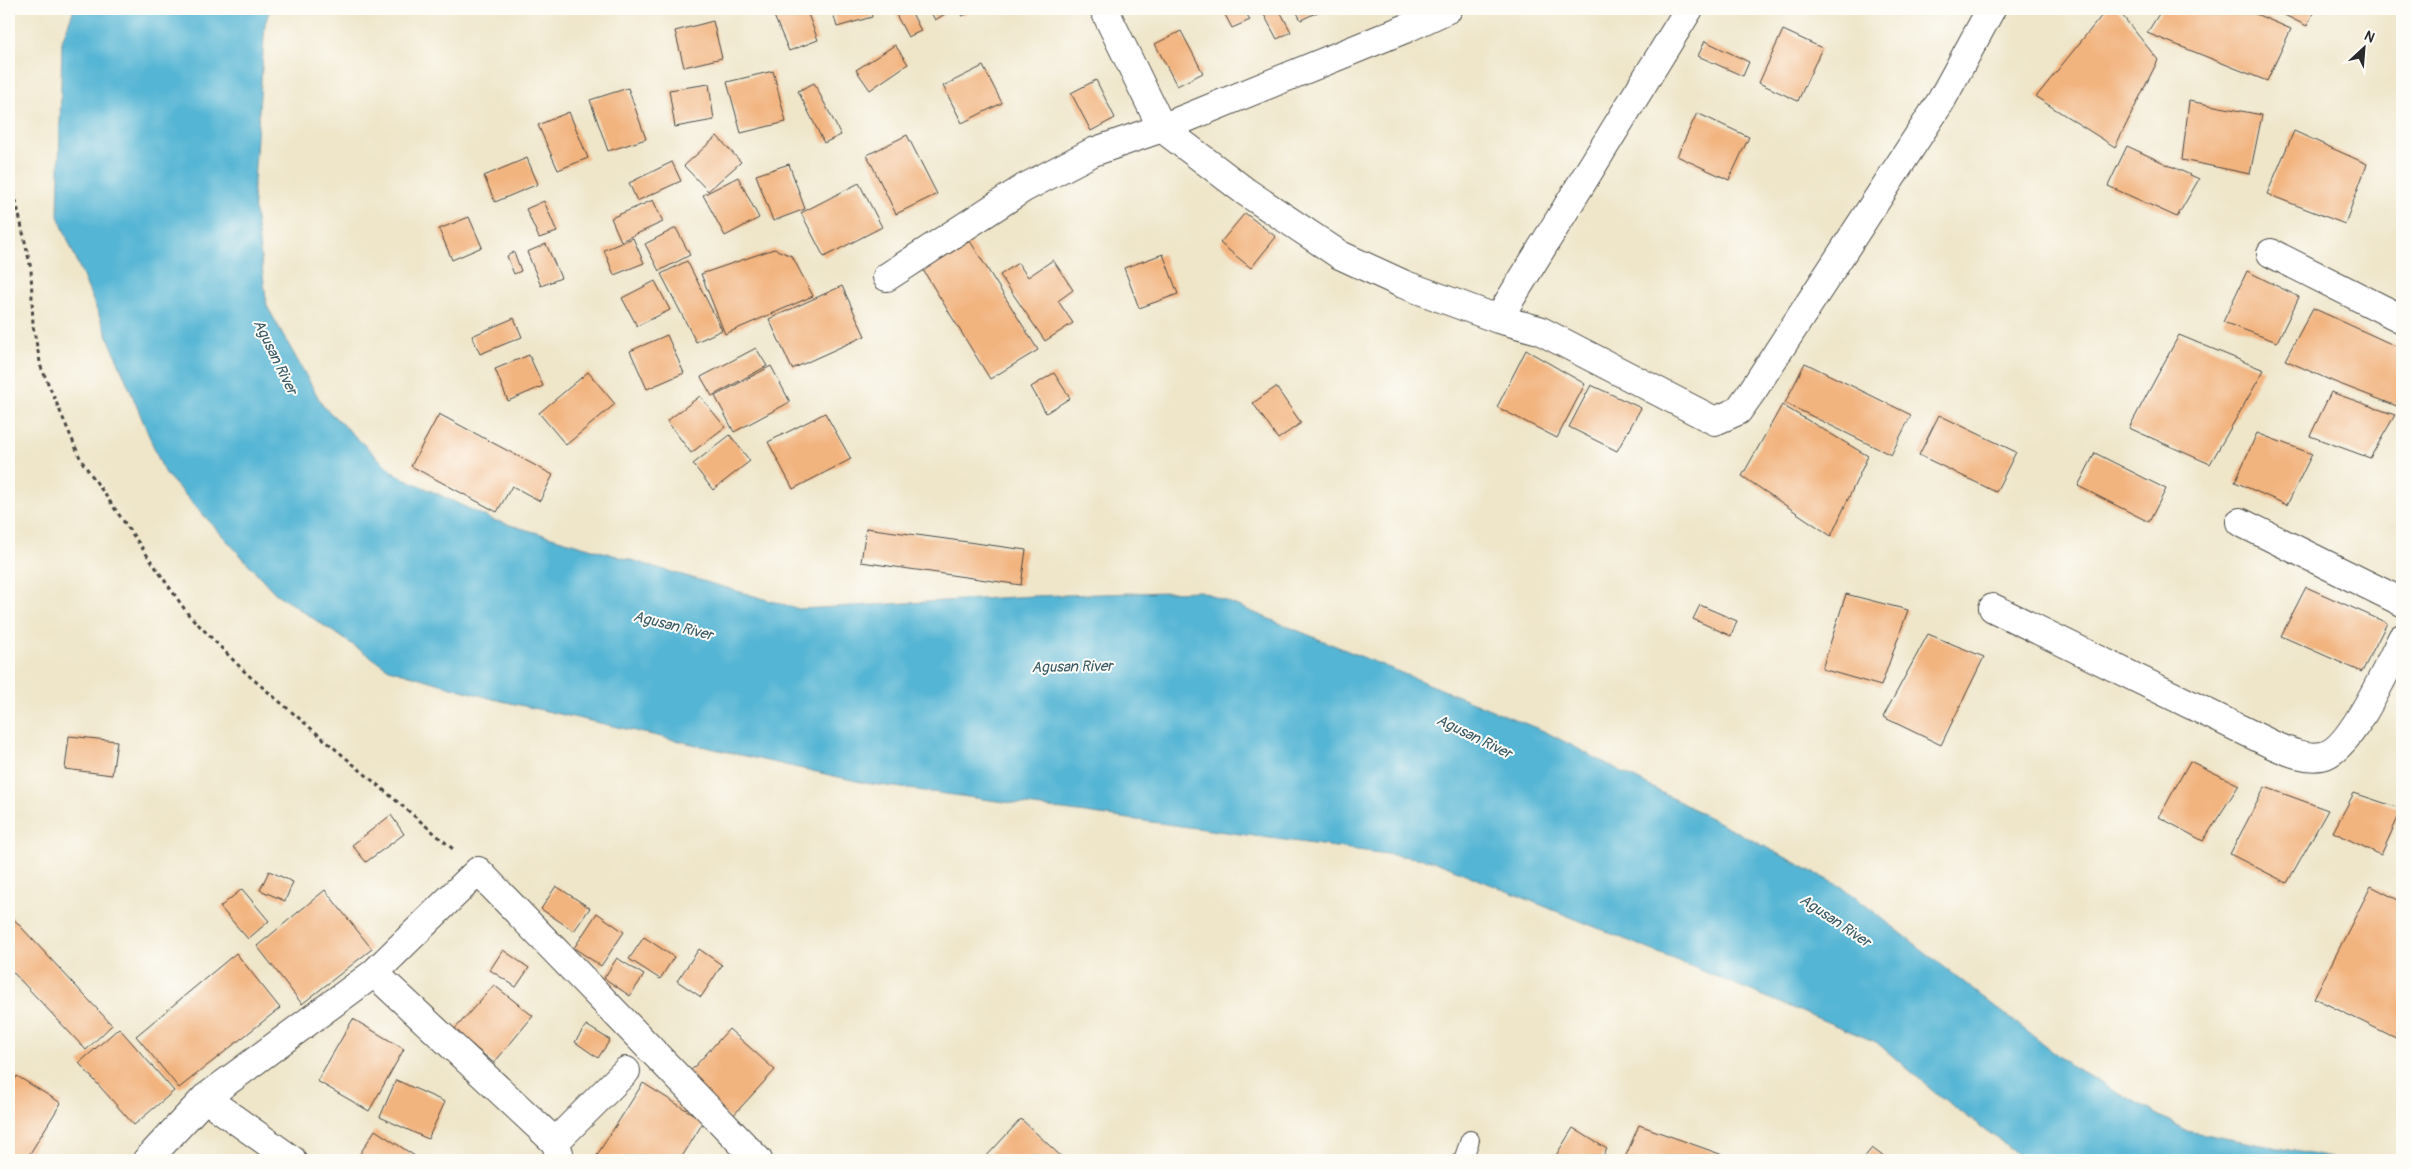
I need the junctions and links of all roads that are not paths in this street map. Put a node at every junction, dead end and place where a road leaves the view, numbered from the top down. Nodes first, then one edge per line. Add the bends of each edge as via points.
1 (1104, 9) edge
2 (1448, 9) edge
3 (1690, 9) edge
4 (1991, 9) edge
5 (1162, 128) junction
6 (2271, 253) dead end
7 (887, 277) dead end
8 (1498, 319) junction
9 (2402, 319) edge
10 (2240, 522) dead end
11 (2402, 602) edge
12 (1993, 608) dead end
13 (2402, 638) edge
14 (374, 973) junction
15 (626, 1071) dead end
16 (205, 1098) junction
17 (1470, 1140) dead end
18 (556, 1151) edge
19 (147, 1160) edge
20 (292, 1160) edge
21 (758, 1160) edge
22 (1463, 1160) edge

1 - 5 street
2 - 5 street
3 - 8 street
4 - 8 street via 1941,100 1738,411 1715,421 1539,330
5 - 7 street via 1093,152 1024,188
5 - 8 street via 1246,192 1340,255 1402,284
6 - 9 street
10 - 11 street
12 - 13 street via 2299,756 2324,756 2342,744 2360,720
14 - 16 street
14 - 18 street
14 - 21 street via 478,872
15 - 18 street
16 - 19 street
16 - 20 street
17 - 22 lane

